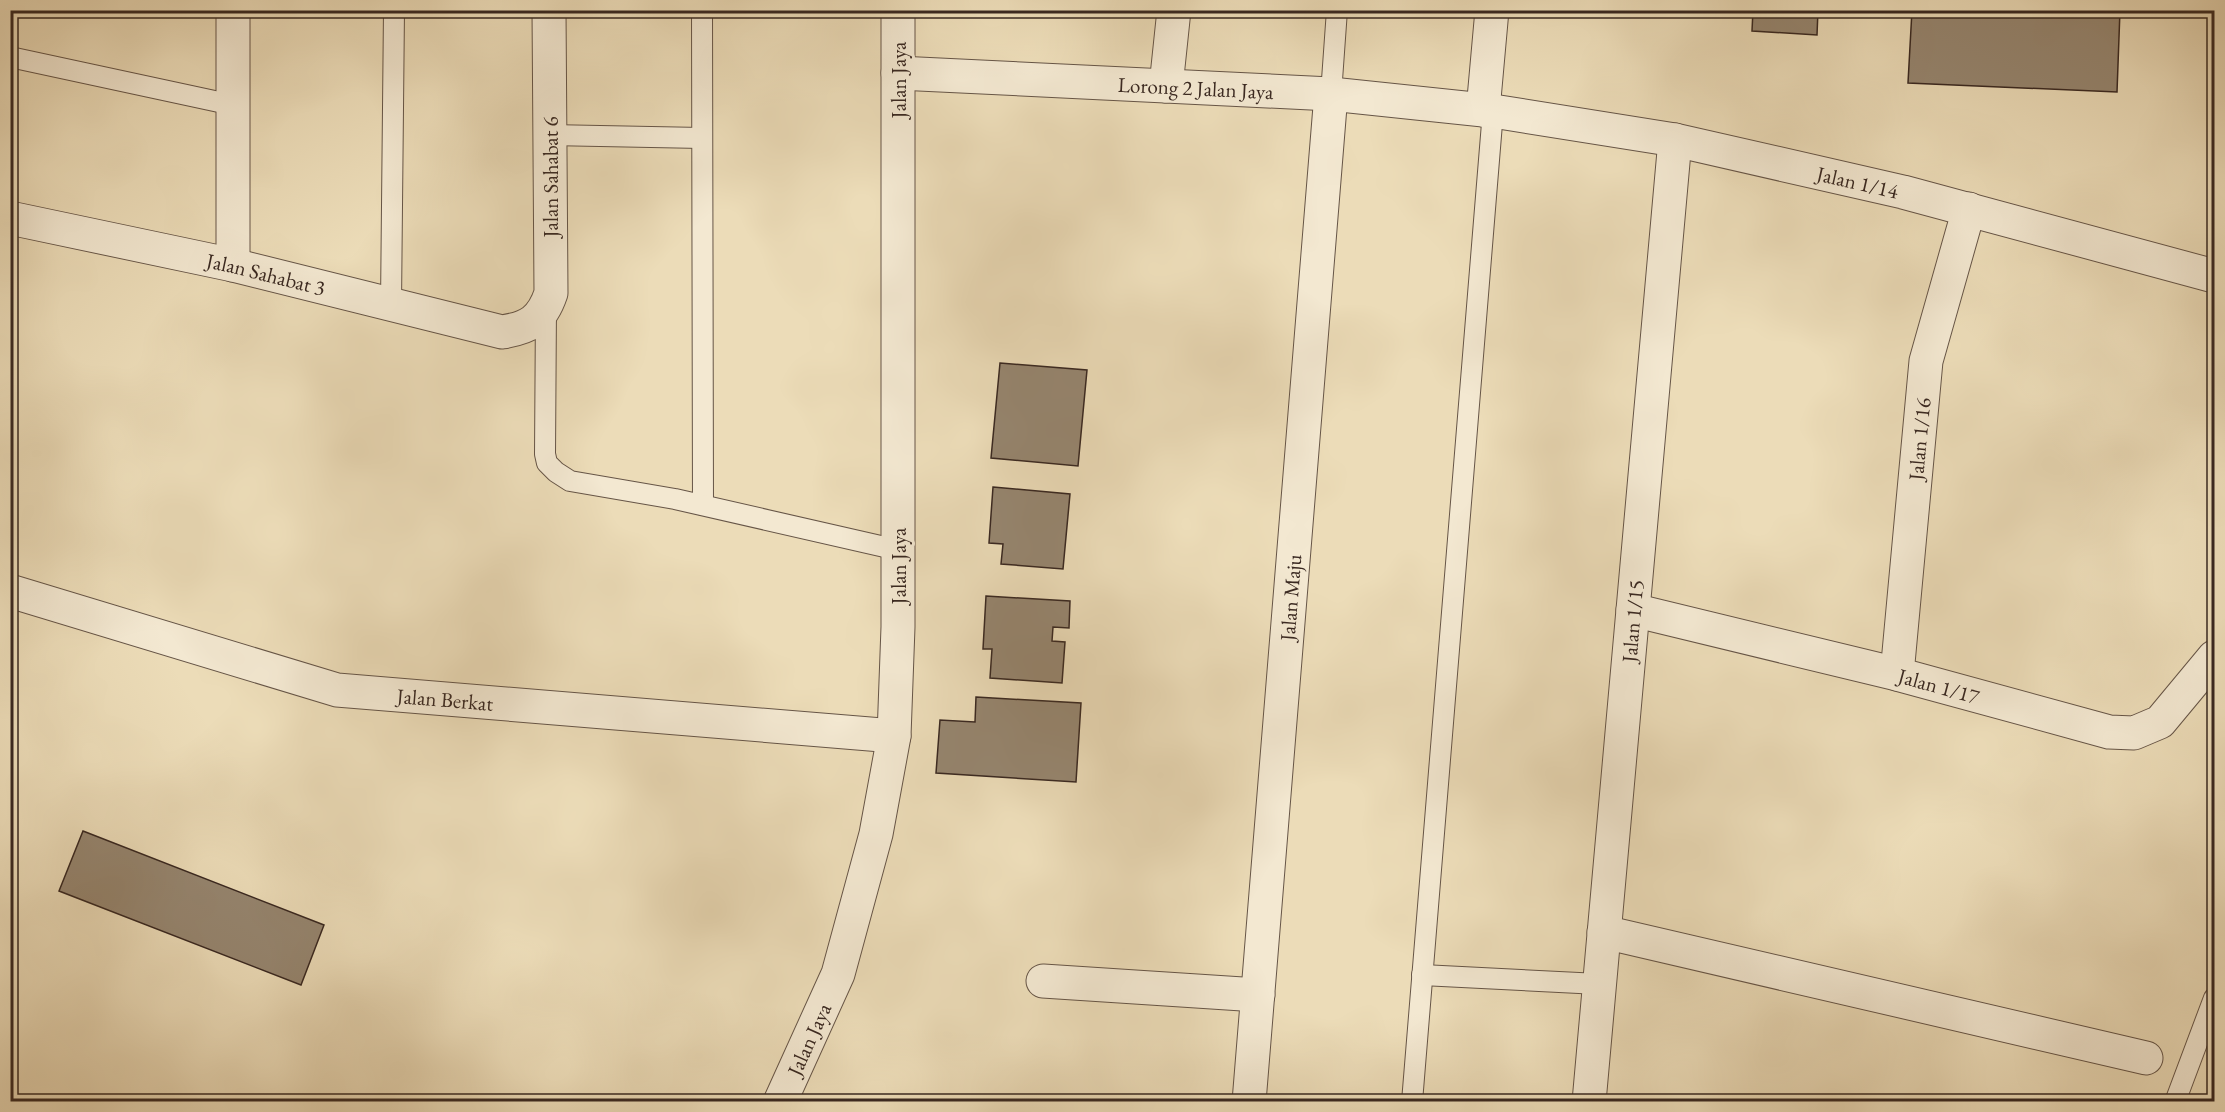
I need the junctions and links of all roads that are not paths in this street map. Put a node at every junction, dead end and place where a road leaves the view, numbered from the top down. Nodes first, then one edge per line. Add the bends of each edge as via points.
1 (233, 10) edge
2 (394, 10) edge
3 (549, 10) edge
4 (702, 10) edge
5 (898, 10) edge
6 (1174, 10) edge
7 (1337, 10) edge
8 (1492, 10) edge
9 (10, 57) edge
10 (898, 73) junction
11 (1166, 86) junction
12 (1331, 94) junction
13 (233, 105) junction
14 (1488, 111) junction
15 (549, 135) junction
16 (702, 138) junction
17 (1675, 140) junction
18 (1968, 209) junction
19 (10, 218) edge
20 (233, 266) junction
21 (2214, 276) edge
22 (391, 304) junction
23 (546, 306) junction
24 (703, 505) junction
25 (898, 550) junction
26 (10, 591) edge
27 (1633, 610) junction
28 (2214, 657) edge
29 (1897, 675) junction
30 (894, 736) junction
31 (1604, 932) junction
32 (1422, 975) junction
33 (1043, 981) dead end
34 (1599, 984) junction
35 (1258, 995) junction
36 (2214, 998) edge
37 (2146, 1058) dead end
38 (780, 1101) edge
39 (1249, 1101) edge
40 (1412, 1101) edge
41 (1589, 1101) edge
42 (2175, 1101) edge

1 - 13 street
2 - 22 lane
3 - 15 street, Jalan Sahabat 6
4 - 16 lane
5 - 10 street, Jalan Jaya
6 - 11 street
7 - 12 lane
8 - 14 street
9 - 13 lane
10 - 11 street, Lorong 2 Jalan Jaya
10 - 25 street, Jalan Jaya
11 - 12 street, Lorong 2 Jalan Jaya
12 - 14 street, Lorong 2 Jalan Jaya
12 - 35 street, Jalan Maju
13 - 20 street
14 - 17 street, Jalan 1/14
14 - 32 lane
15 - 16 lane
15 - 23 street, Jalan Sahabat 6 via 551,293
16 - 24 lane
17 - 18 street, Jalan 1/14
17 - 27 street, Jalan 1/15
18 - 21 street, Jalan 1/14
18 - 29 street, Jalan 1/16 via 1926,362
19 - 20 street, Jalan Sahabat 3
20 - 22 street, Jalan Sahabat 3
22 - 23 street, Jalan Sahabat 3 via 502,332 520,330 536,321
23 - 24 lane via 547,463 570,481
24 - 25 lane
25 - 30 street, Jalan Jaya
26 - 30 street, Jalan Berkat via 336,690
27 - 29 street, Jalan 1/17
27 - 31 street, Jalan 1/15
28 - 29 street, Jalan 1/17 via 2160,722 2134,733 2109,732
30 - 38 street, Jalan Jaya via 876,834 838,974
31 - 34 street, Jalan 1/15
31 - 37 street
32 - 34 lane
32 - 40 lane
33 - 35 street
34 - 41 street, Jalan 1/15
35 - 39 street, Jalan Maju
36 - 42 lane

